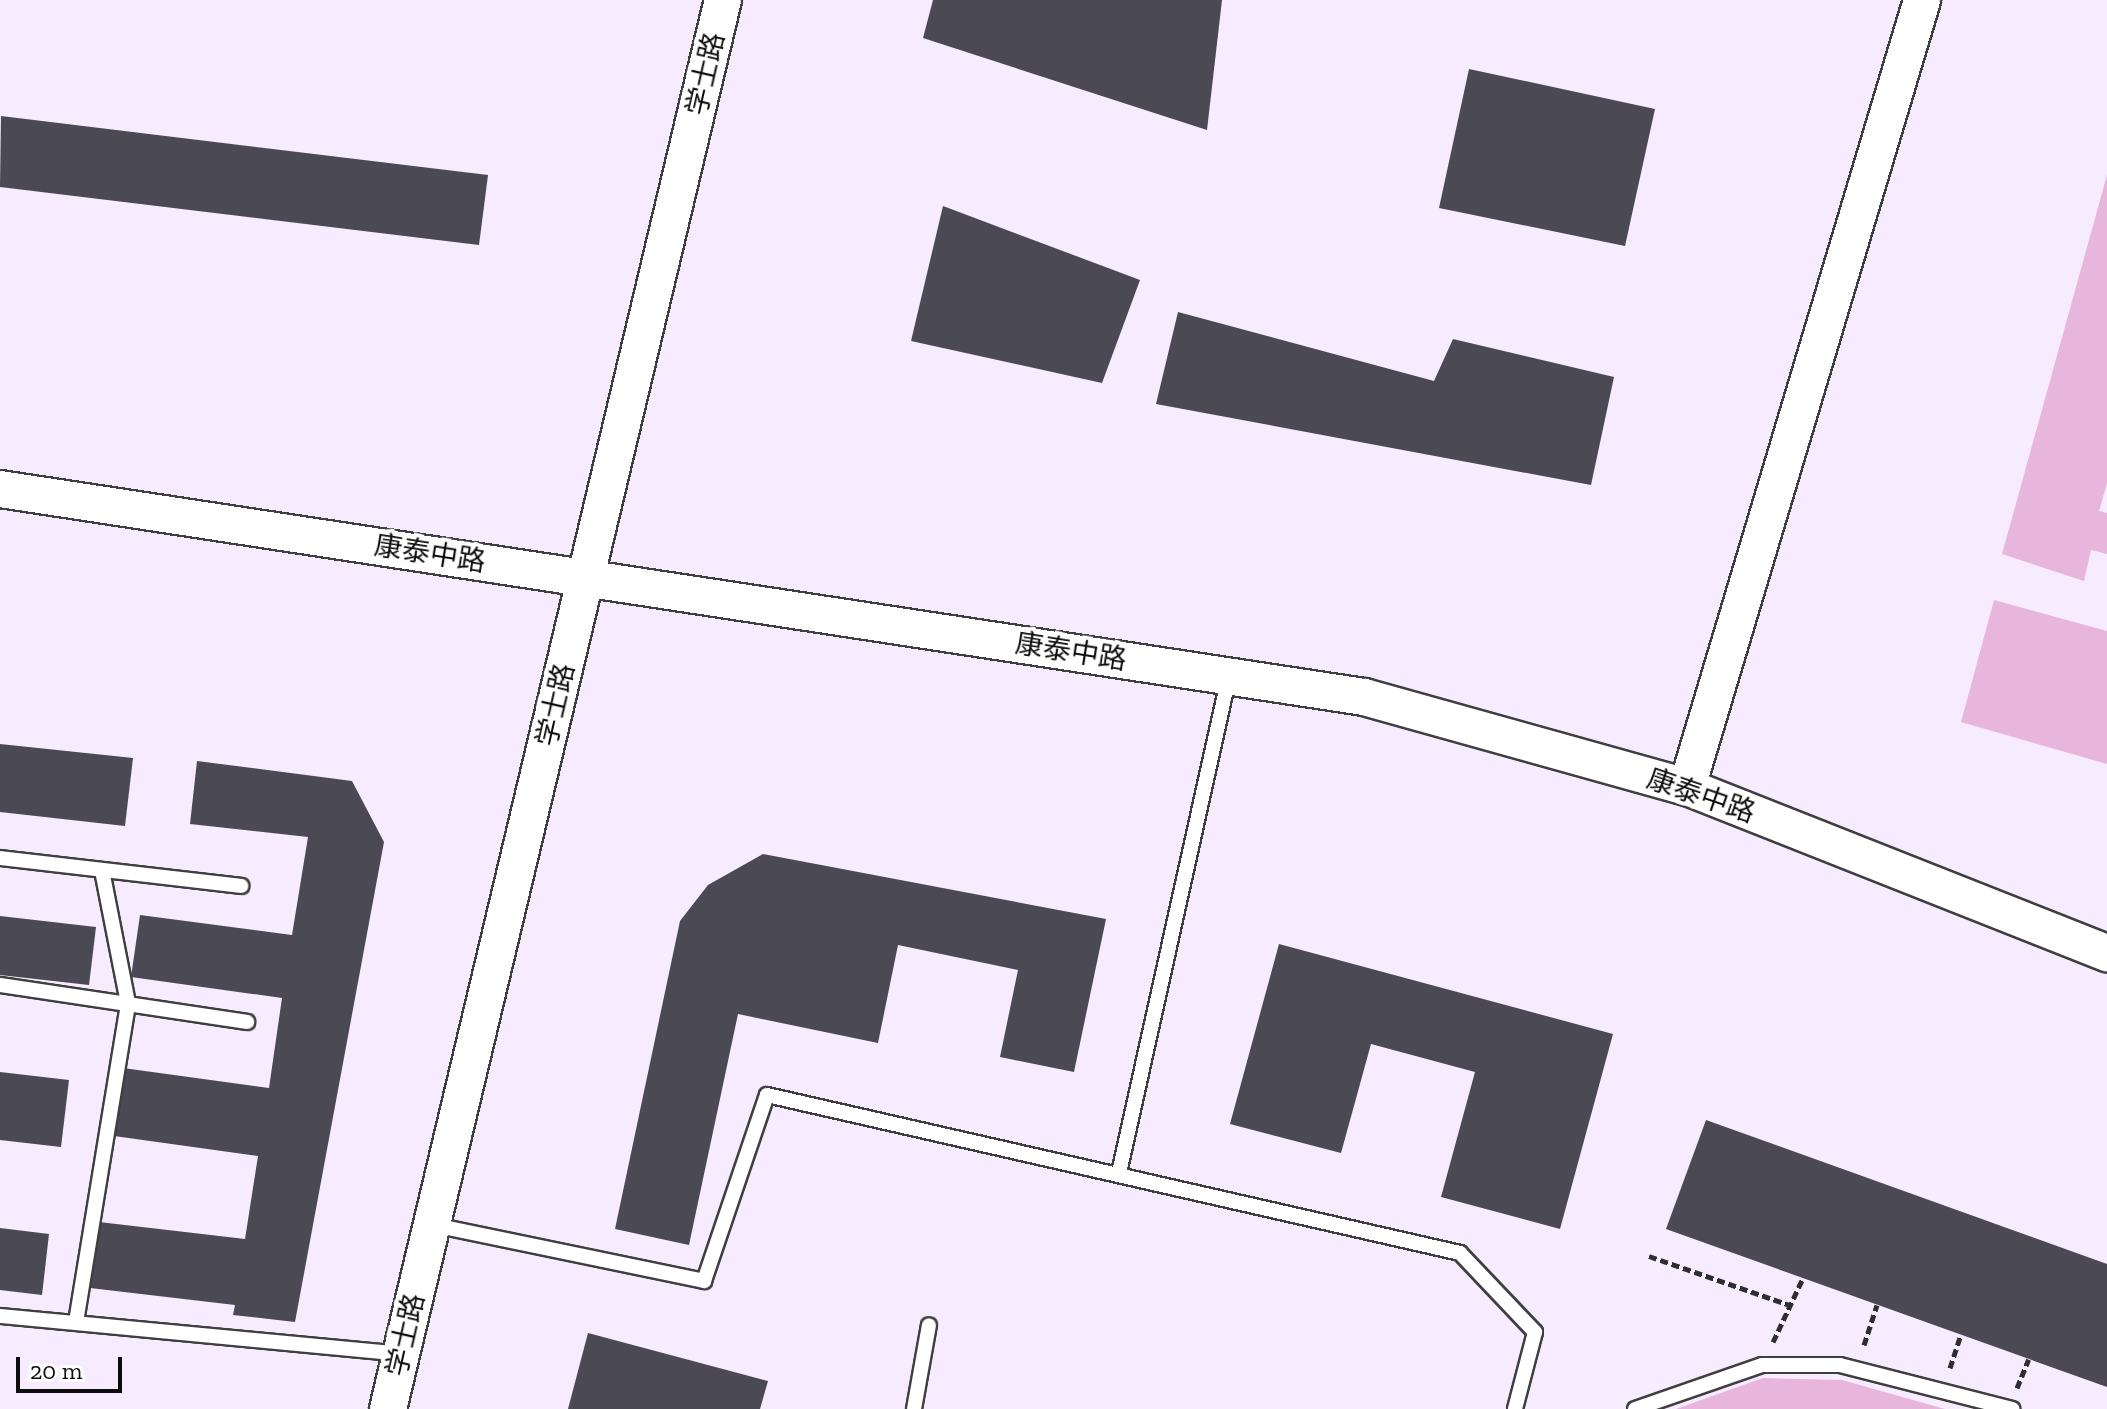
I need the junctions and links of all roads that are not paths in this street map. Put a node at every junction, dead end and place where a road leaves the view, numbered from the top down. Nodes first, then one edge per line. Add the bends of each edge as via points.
1 (723, 0) edge
2 (1922, 0) edge
3 (0, 489) edge
4 (587, 577) junction
5 (1229, 676) junction
6 (1687, 787) junction
7 (0, 858) edge
8 (103, 875) junction
9 (241, 886) dead end
10 (2107, 953) edge
11 (0, 985) edge
12 (128, 1003) junction
13 (247, 1022) dead end
14 (1119, 1173) junction
15 (432, 1225) junction
16 (0, 1316) edge
17 (76, 1322) junction
18 (929, 1325) dead end
19 (401, 1354) junction
20 (388, 1409) edge
21 (914, 1409) edge
22 (1515, 1409) edge
23 (1635, 1409) edge
24 (2012, 1409) edge

1 - 4 street, 学士路
2 - 6 street
3 - 4 street, 康泰中路
4 - 5 street, 康泰中路
4 - 15 street, 学士路
5 - 6 street, 康泰中路 via 1364,697
5 - 14 lane
6 - 10 street, 康泰中路
7 - 8 lane
8 - 9 lane
8 - 12 lane
11 - 12 lane
12 - 13 lane
12 - 17 lane
14 - 15 lane via 767,1095 704,1281
14 - 22 lane via 1460,1253 1535,1332
15 - 19 street, 学士路
16 - 17 lane
17 - 19 lane
18 - 21 lane
19 - 20 street, 学士路
23 - 24 lane via 1762,1365 1856,1369

